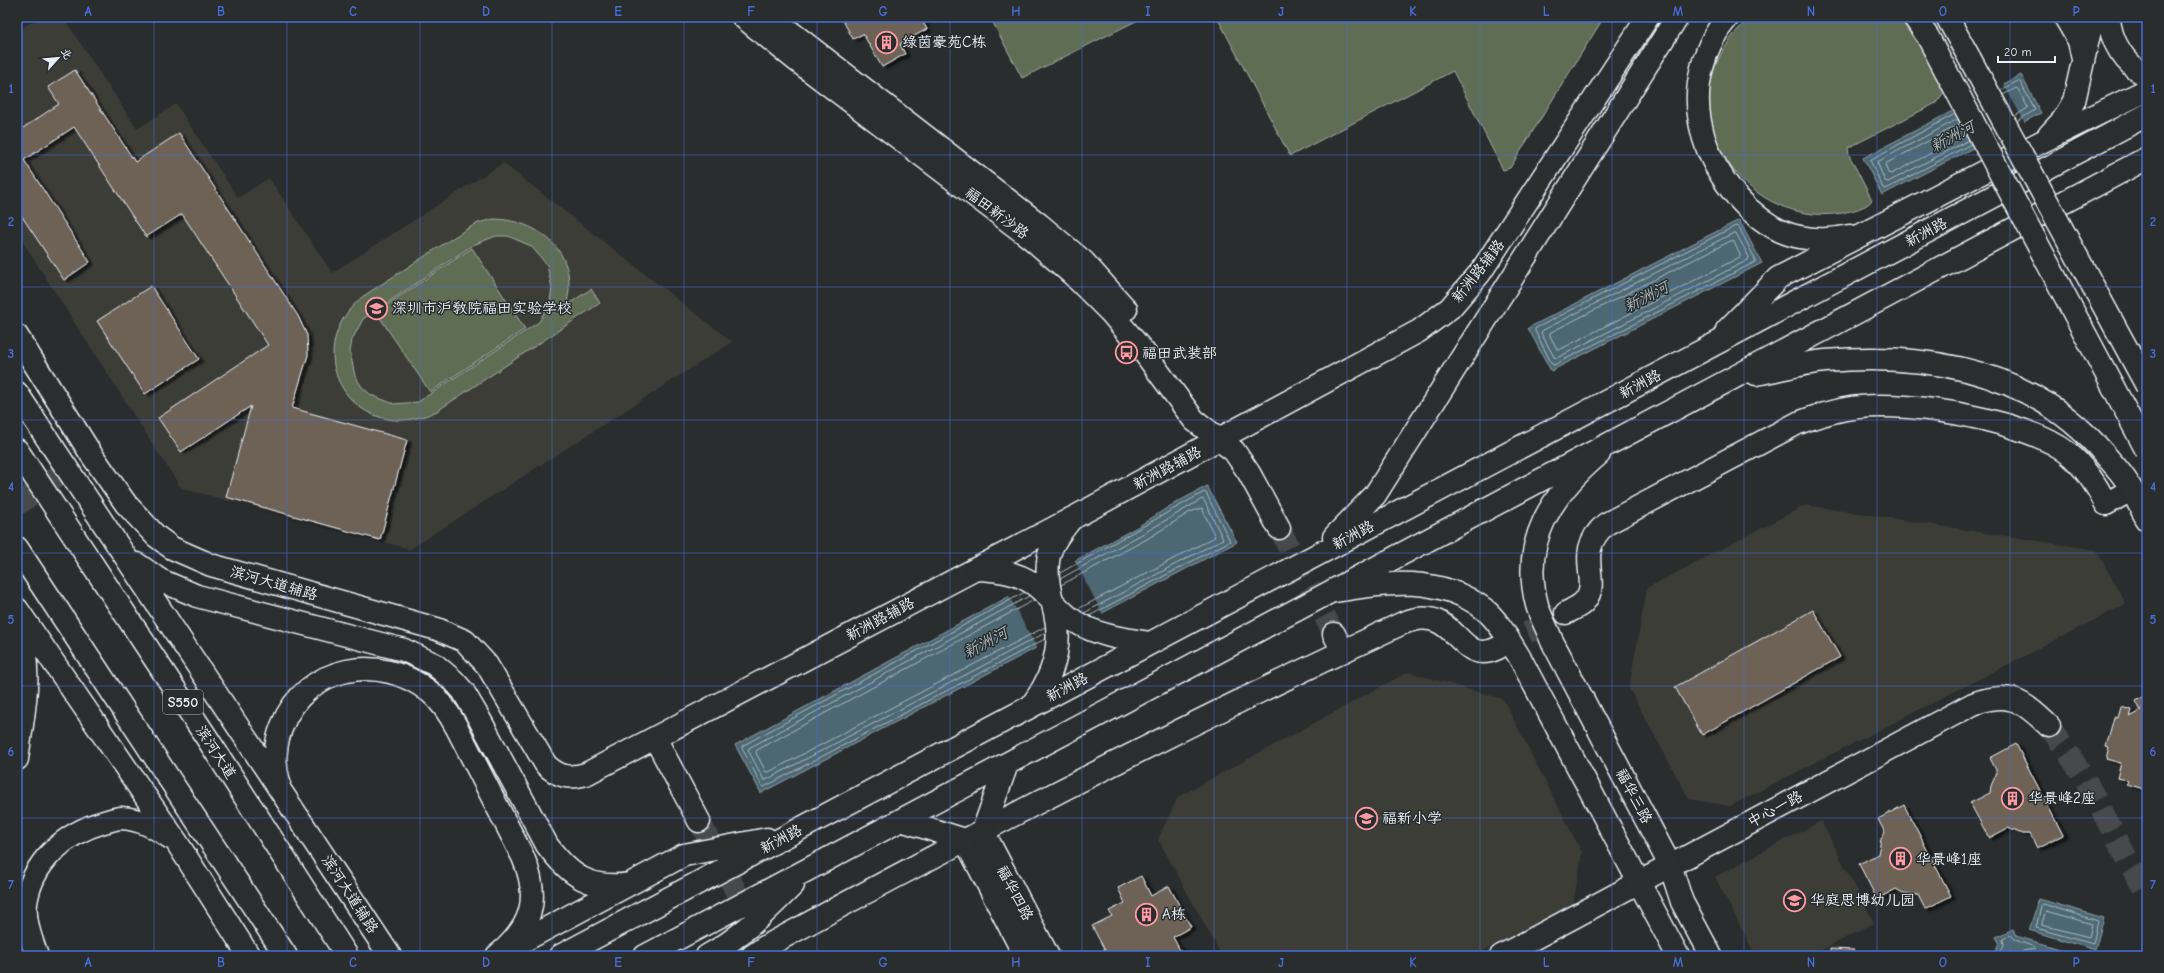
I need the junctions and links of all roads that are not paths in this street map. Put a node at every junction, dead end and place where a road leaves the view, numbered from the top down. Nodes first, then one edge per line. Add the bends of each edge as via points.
1 (743, 17) edge
2 (771, 17) edge
3 (1648, 17) edge
4 (1677, 17) edge
5 (1728, 17) edge
6 (1914, 17) edge
7 (1947, 17) edge
8 (2065, 17) edge
9 (2092, 17) edge
10 (2108, 17) edge
11 (2084, 60) junction
12 (2147, 76) edge
13 (2147, 90) edge
14 (2147, 115) edge
15 (2043, 141) junction
16 (2147, 158) edge
17 (1870, 231) junction
18 (17, 336) edge
19 (1713, 344) junction
20 (1733, 378) junction
21 (2147, 386) edge
22 (17, 393) edge
23 (1221, 439) junction
24 (1612, 443) junction
25 (17, 450) edge
26 (2147, 451) edge
27 (2122, 495) tunnel mouth
28 (1071, 519) junction
29 (2147, 519) edge
30 (1279, 528) tunnel mouth
31 (17, 548) edge
32 (124, 553) junction
33 (1306, 561) junction
34 (976, 568) junction
35 (1332, 592) junction
36 (1052, 601) junction
37 (17, 609) edge
38 (1566, 613) tunnel mouth
39 (17, 621) edge
40 (1150, 643) junction
41 (1498, 648) tunnel mouth
42 (1031, 706) junction
43 (2049, 726) tunnel mouth
44 (655, 738) junction
45 (17, 758) edge
46 (1007, 764) junction
47 (565, 777) joint
48 (285, 794) junction
49 (901, 820) junction
50 (699, 821) tunnel mouth
51 (790, 834) junction
52 (974, 836) junction
53 (176, 841) junction
54 (1670, 865) junction
55 (808, 869) junction
56 (1638, 882) junction
57 (629, 884) junction
58 (759, 947) edge
59 (712, 954) edge
60 (37, 956) edge
61 (248, 956) edge
62 (286, 956) edge
63 (347, 956) edge
64 (390, 956) edge
65 (497, 956) edge
66 (560, 956) edge
67 (645, 956) edge
68 (1025, 956) edge
69 (1048, 956) edge
70 (1502, 956) edge
71 (1678, 956) edge
72 (1711, 956) edge

1 - 23 main road, 福田新沙路 via 1032,239 1072,274 1142,351 1194,420
2 - 23 main road, 福田新沙路 via 1040,225 1084,262 1121,302 1181,376 1208,413
3 - 23 main road, 新洲路辅路 via 1493,256 1465,293 1450,308 1419,331
4 - 33 main road via 1376,495 1345,528
5 - 17 main road via 1707,53 1698,100 1705,142 1720,172 1734,193 1774,227 1819,240 1844,238
6 - 26 main road, bridge via 1928,37
7 - 21 main road, bridge
8 - 11 main road via 2079,41
9 - 11 main road
10 - 12 main road via 2109,27 2121,53
11 - 15 main road via 2074,101 2063,120
13 - 15 main road
14 - 19 main road, 新洲路
15 - 17 main road
16 - 20 main road
17 - 19 main road via 1778,278
18 - 47 main road, 滨河大道辅路 via 83,459 156,536 172,548 210,565 437,629 465,641 487,665 546,765
19 - 33 main road, 新洲路
20 - 24 main road
20 - 29 main road via 1823,361 1886,358 1950,365 2003,381 2049,404 2090,437 2126,481
22 - 32 main road, 滨河大道辅路
23 - 28 main road, 新洲路辅路
23 - 30 main road, 福田新沙路 via 1234,450 1243,463
24 - 35 main road
24 - 54 main road, 福华三路 via 1580,470 1559,496 1541,526 1532,552 1532,580 1537,606 1551,639
25 - 63 main road, 滨河大道 / S550
27 - 38 main road via 2106,504 2081,465 2067,453 2050,442 1993,422 1954,413 1889,405 1826,412 1798,422 1606,524 1591,543 1589,595 1581,605
28 - 34 main road, 新洲路辅路
28 - 36 main road via 1056,540 1048,561
31 - 62 main road
32 - 48 main road, 滨河大道辅路
32 - 57 main road via 160,580 197,596 404,650 434,664 454,681 471,704 547,846 560,864 576,877 594,884 611,887
33 - 40 main road, 新洲路
34 - 36 main road via 1020,575 1033,582
34 - 44 main road, 新洲路辅路
35 - 46 main road
35 - 56 main road via 1399,583 1442,587 1461,594 1485,610 1504,632 1520,658
36 - 40 main road via 1061,612 1084,627 1106,636
36 - 42 main road via 1057,641 1051,673
37 - 53 main road
39 - 45 main road via 24,645 28,683
40 - 42 main road, 新洲路
41 - 52 main road via 1484,652 1472,650 1445,625 1420,617 1338,642
42 - 51 main road, 新洲路
43 - 54 main road, 中心一路 via 2018,702 2004,697 1988,698
44 - 47 main road, 新洲路辅路 via 586,774
44 - 50 main road
46 - 49 main road
46 - 52 main road
48 - 64 main road, 滨河大道辅路
48 - 65 main road via 276,766 279,737 289,710 310,688 337,673 368,668 412,680 431,693 445,708 457,728 523,857 530,877 532,896 526,922 517,939
49 - 52 main road
49 - 55 main road
51 - 57 main road via 684,855
51 - 66 main road, 新洲路
52 - 58 main road
52 - 68 main road, 福华四路
52 - 69 main road, 福华四路
53 - 60 main road via 149,824 120,818 93,825 69,837 45,858 32,880 26,904 28,930
53 - 61 main road
54 - 56 main road, 中心一路
54 - 72 main road, 福华三路 via 1682,902
55 - 59 main road via 763,916
55 - 67 main road
56 - 70 main road, 中心一路
56 - 71 main road
57 - 65 main road

